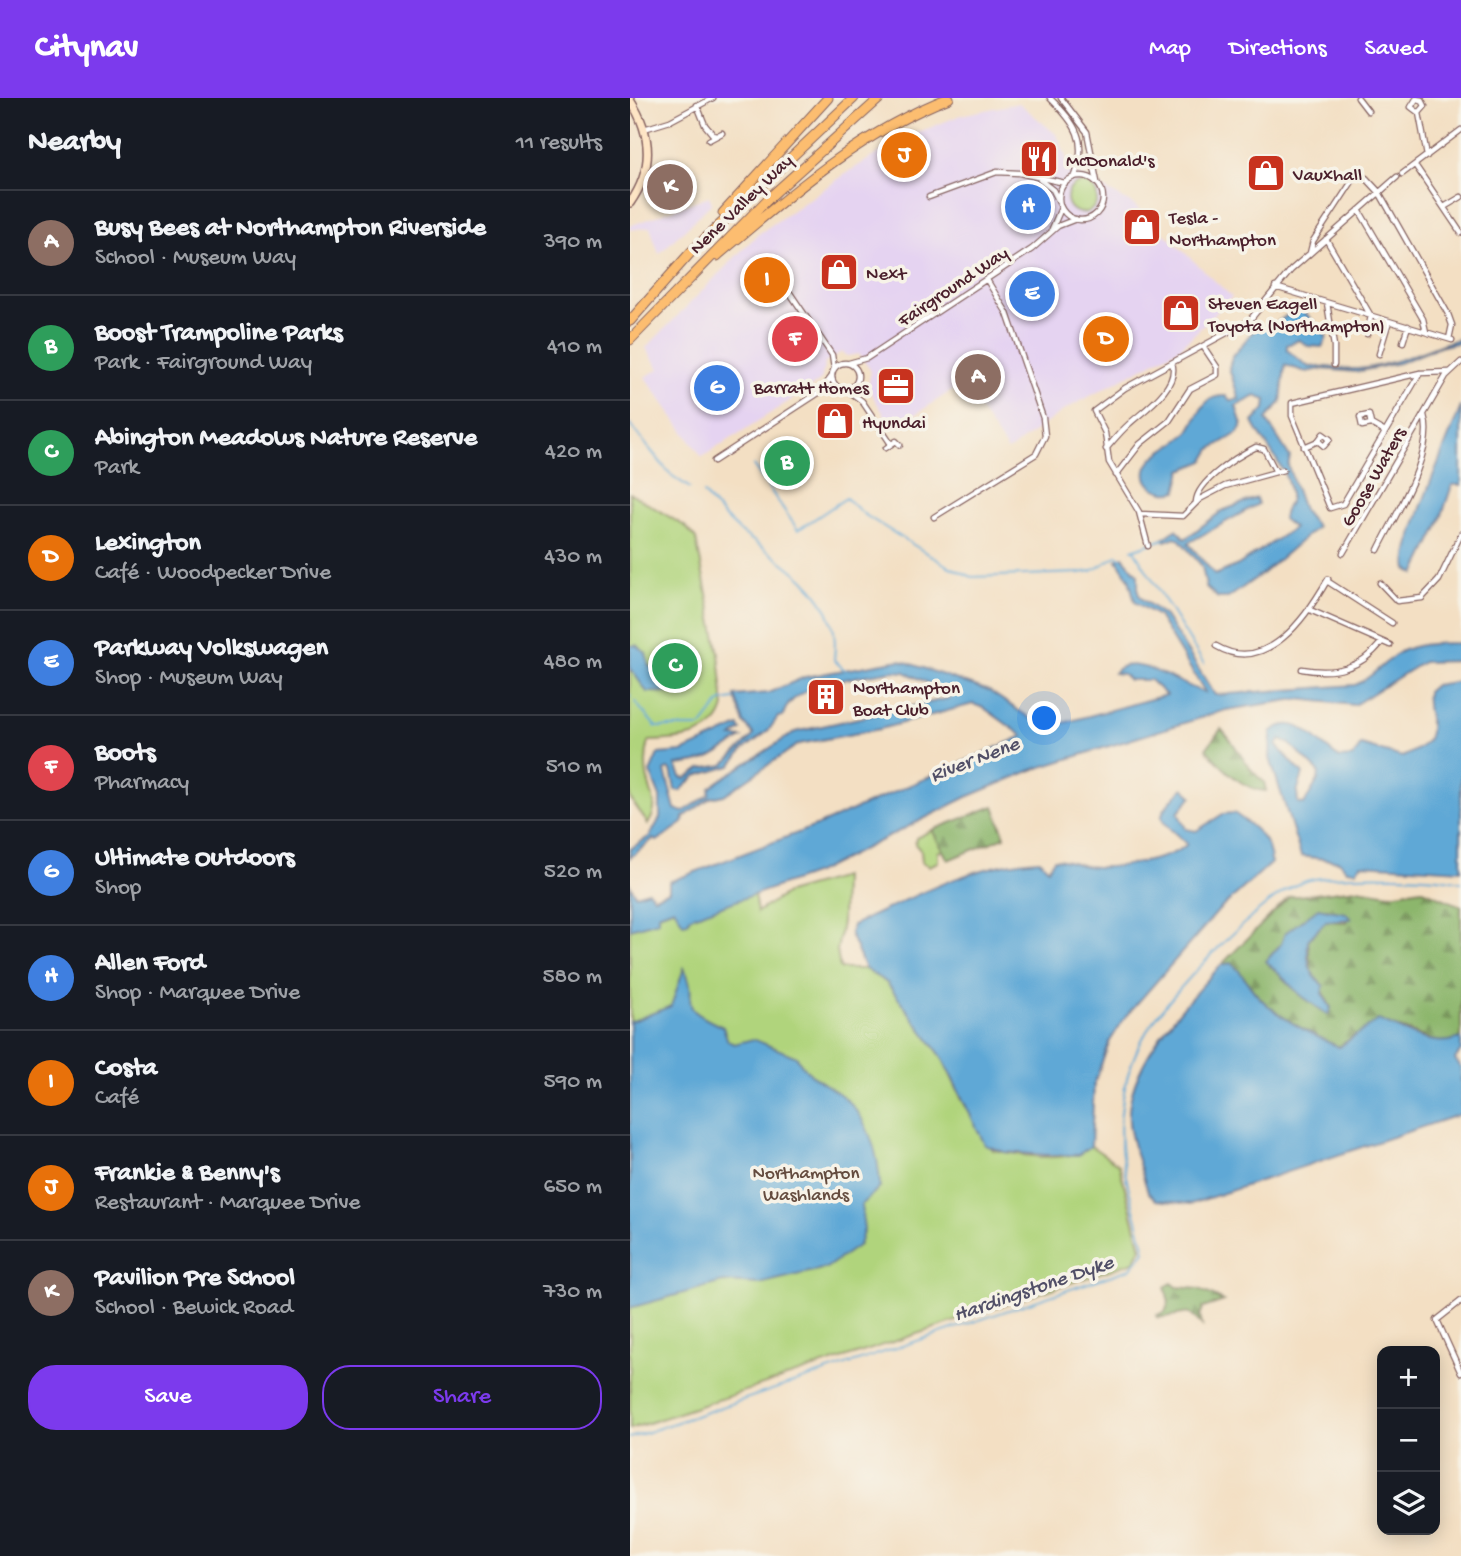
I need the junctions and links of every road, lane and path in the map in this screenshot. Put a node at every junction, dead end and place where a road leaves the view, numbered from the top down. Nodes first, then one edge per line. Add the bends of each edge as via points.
1 (713, 98) edge
2 (828, 98) edge
3 (854, 98) edge
4 (880, 98) edge
5 (949, 98) edge
6 (1050, 98) edge
7 (1062, 98) edge
8 (1358, 98) edge
9 (630, 100) edge
10 (697, 105) junction
11 (1368, 111) dead end
12 (1419, 113) dead end
13 (644, 129) junction
14 (1461, 130) edge
15 (722, 133) dead end
16 (714, 136) junction
17 (709, 140) dead end
18 (1427, 156) junction
19 (1415, 165) junction
20 (1074, 177) junction
21 (1038, 179) junction
22 (1065, 183) junction
23 (1098, 183) junction
24 (1379, 192) junction
25 (929, 197) dead end
26 (1461, 197) edge
27 (630, 203) edge
28 (1060, 205) junction
29 (1444, 208) junction
30 (1359, 209) junction
31 (1076, 219) junction
32 (1050, 232) junction
33 (1461, 233) edge
34 (1326, 240) junction
35 (691, 252) junction
36 (1310, 254) junction
37 (771, 265) dead end
38 (987, 280) junction
39 (1275, 287) junction
40 (673, 293) junction
41 (1327, 303) junction
42 (1371, 316) junction
43 (630, 321) edge
44 (1389, 321) junction
45 (1408, 326) junction
46 (1426, 332) junction
47 (1367, 334) dead end
48 (630, 340) edge
49 (1404, 342) dead end
50 (1203, 346) junction
51 (1379, 354) dead end
52 (832, 355) junction
53 (867, 358) junction
54 (1461, 362) edge
55 (846, 363) junction
56 (1172, 363) junction
57 (1334, 365) dead end
58 (834, 369) junction
59 (1449, 372) junction
60 (1420, 373) junction
61 (832, 376) junction
62 (858, 377) junction
63 (838, 387) junction
64 (845, 389) junction
65 (820, 391) junction
66 (862, 401) junction
67 (1424, 414) junction
68 (1371, 424) dead end
69 (1385, 432) junction
70 (1318, 442) dead end
71 (900, 445) dead end
72 (1304, 447) junction
73 (1106, 449) junction
74 (714, 461) dead end
75 (1283, 470) dead end
76 (1276, 472) junction
77 (1116, 475) junction
78 (1196, 503) junction
79 (1140, 514) junction
80 (933, 517) dead end
81 (1461, 534) edge
82 (1148, 546) dead end
83 (1378, 550) dead end
84 (1343, 553) dead end
85 (1380, 583) dead end
86 (1310, 610) junction
87 (1392, 623) dead end
88 (1381, 643) junction
89 (1390, 645) dead end
90 (1216, 646) dead end
91 (1302, 669) dead end
92 (1461, 1301) edge
93 (1461, 1373) edge

1 - 10 street
2 - 35 highway
3 - 35 highway, Nene Valley Way
4 - 40 highway, Nene Valley Way
5 - 40 highway via 865,141 809,178
6 - 20 street via 1071,121 1081,143 1082,157
7 - 23 street via 1087,132
8 - 11 street
9 - 13 street
10 - 13 street
10 - 16 street
12 - 18 street
13 - 27 street via 648,163
14 - 18 street
15 - 16 street
16 - 17 street
18 - 19 street
19 - 24 street
19 - 29 street
20 - 22 street
20 - 23 street
21 - 22 street
21 - 25 street via 998,172
21 - 28 street via 1053,190
22 - 28 street
23 - 31 street via 1103,196 1099,211 1089,219
24 - 30 street
24 - 36 street via 1366,178 1355,177 1313,241
24 - 46 street via 1452,325 1451,340
26 - 29 street
28 - 31 street
28 - 32 street
29 - 33 street
30 - 34 street
30 - 46 street via 1423,319
31 - 32 street, Fairground Way
32 - 38 street, Fairground Way
34 - 36 street
34 - 42 street
35 - 43 highway, Nene Valley Way
36 - 39 street
37 - 52 street
38 - 53 street, Fairground Way
38 - 80 street via 1007,313 1045,436 1036,454
39 - 41 street
39 - 50 street via 1249,321
40 - 48 highway, Nene Valley Way
41 - 42 street
41 - 57 street
42 - 44 street
42 - 47 street
44 - 45 street
44 - 51 street
45 - 46 street
45 - 49 street
50 - 56 street
50 - 77 street via 1217,375 1190,389 1169,421 1140,443
52 - 55 street
52 - 58 street
53 - 55 street
53 - 62 street
54 - 59 street, Goose Waters
55 - 58 street
55 - 62 street
56 - 73 street via 1174,374 1155,404 1128,424
56 - 73 street via 1094,411 1105,433
58 - 61 street
59 - 60 street
59 - 67 street, Goose Waters
60 - 69 street
60 - 72 street via 1295,401 1290,410
61 - 63 street
61 - 65 street
62 - 64 street
62 - 66 street
63 - 64 street
63 - 65 street
64 - 66 street
65 - 74 street
66 - 71 street via 888,446 896,441
67 - 83 street, Goose Waters via 1421,460
67 - 84 street, Goose Waters
68 - 69 street
69 - 72 street via 1337,509 1327,505
70 - 72 street
73 - 77 street
75 - 76 street
76 - 78 street via 1235,482
76 - 78 street via 1264,449 1256,447 1201,485
77 - 79 street
78 - 79 street via 1183,516
79 - 82 street
81 - 85 street via 1439,580 1422,598 1397,601
86 - 87 street via 1328,580
86 - 88 street
86 - 90 street via 1287,635 1255,652 1241,654
88 - 89 street
88 - 91 street via 1372,654 1341,671
92 - 93 street via 1437,1320

